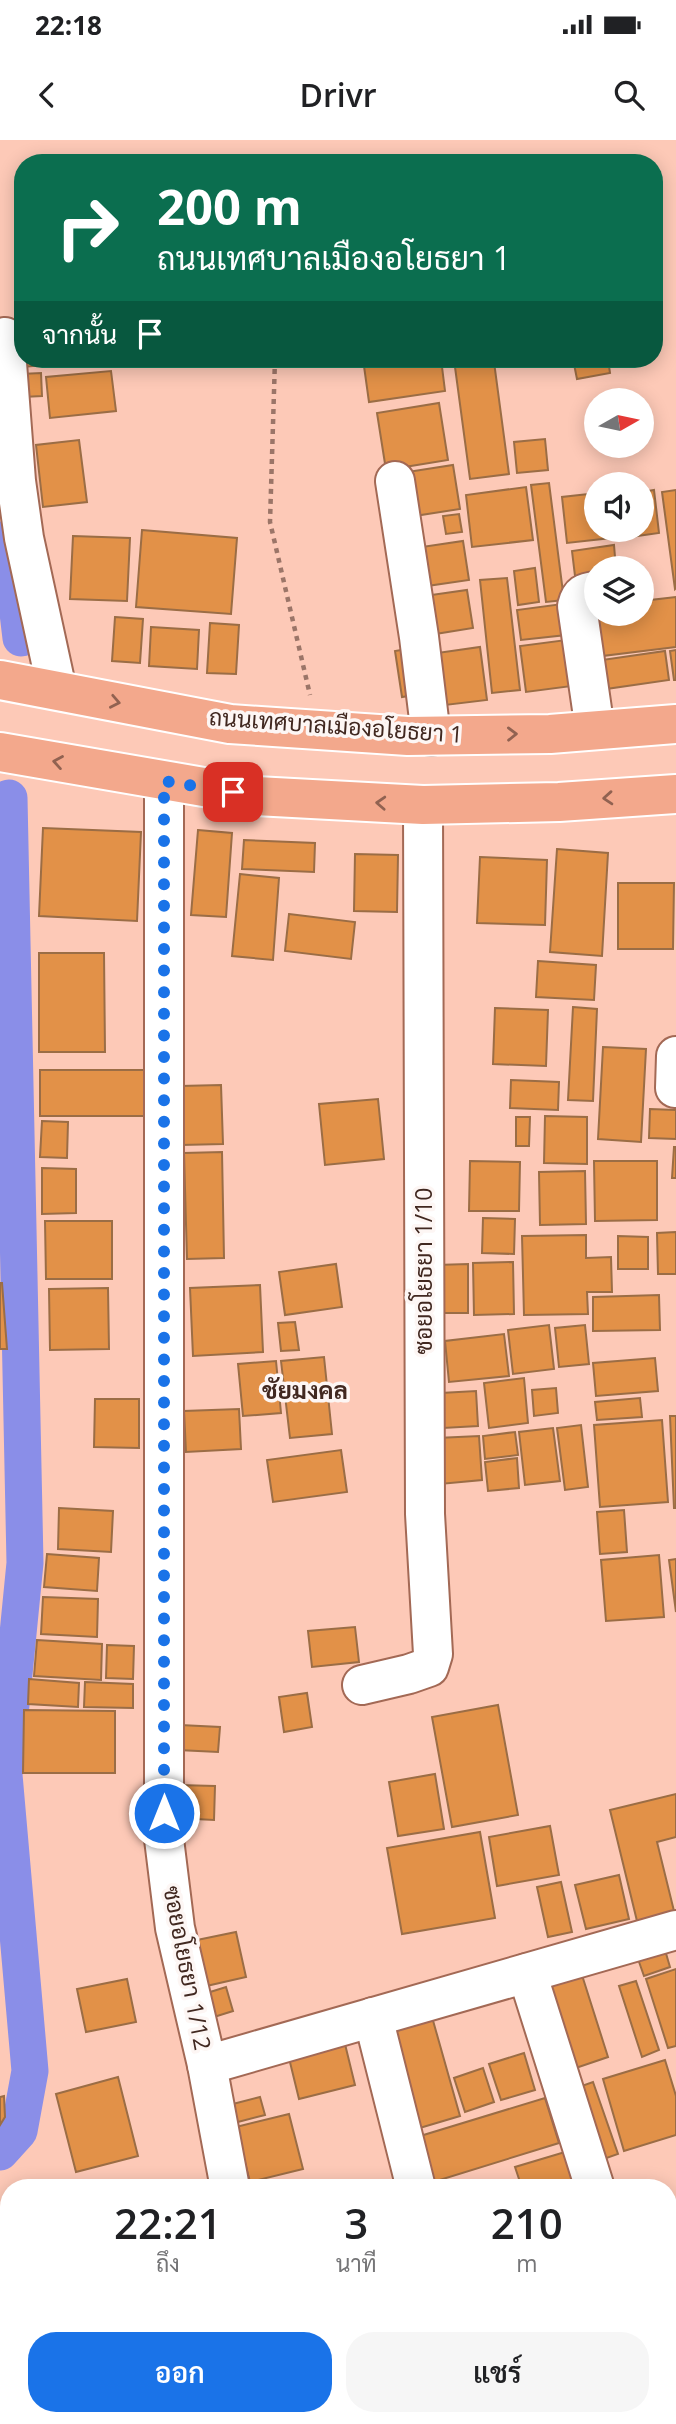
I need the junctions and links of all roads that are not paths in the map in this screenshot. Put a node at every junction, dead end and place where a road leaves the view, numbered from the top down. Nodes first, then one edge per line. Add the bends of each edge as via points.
1 (5, 337) dead end
2 (395, 481) dead end
3 (584, 592) edge
4 (1, 675) edge
5 (57, 690) junction
6 (676, 724) edge
7 (595, 730) junction
8 (431, 736) junction
9 (0, 752) edge
10 (164, 781) junction
11 (676, 793) edge
12 (423, 805) junction
13 (362, 1685) dead end
14 (676, 1930) edge
15 (527, 1973) junction
16 (373, 2017) junction
17 (206, 2065) junction
18 (228, 2179) edge
19 (414, 2179) edge
20 (592, 2179) edge

1 - 5 street via 24,538
2 - 8 street
3 - 7 street via 577,606
4 - 5 main road, ถนนเทศบาลเมืองอโยธยา 1
5 -> 8 main road, ถนนเทศบาลเมืองอโยธยา 1 via 230,724
6 - 7 main road, ถนนเทศบาลเมืองอโยธยา 1
8 -> 7 main road, ถนนเทศบาลเมืองอโยธยา 1
10 -> 9 main road
12 -> 10 main road via 256,796
10 - 17 street, ซอยอโยธยา 1/12 via 164,1839 175,1927
11 -> 12 main road
12 - 13 street, ซอยอโยธยา 1/10 via 425,1514 433,1654 429,1667
14 - 15 street
15 - 16 street
15 - 20 street
16 - 17 street
16 - 19 street
17 - 18 street, ซอยอโยธยา 1/12

